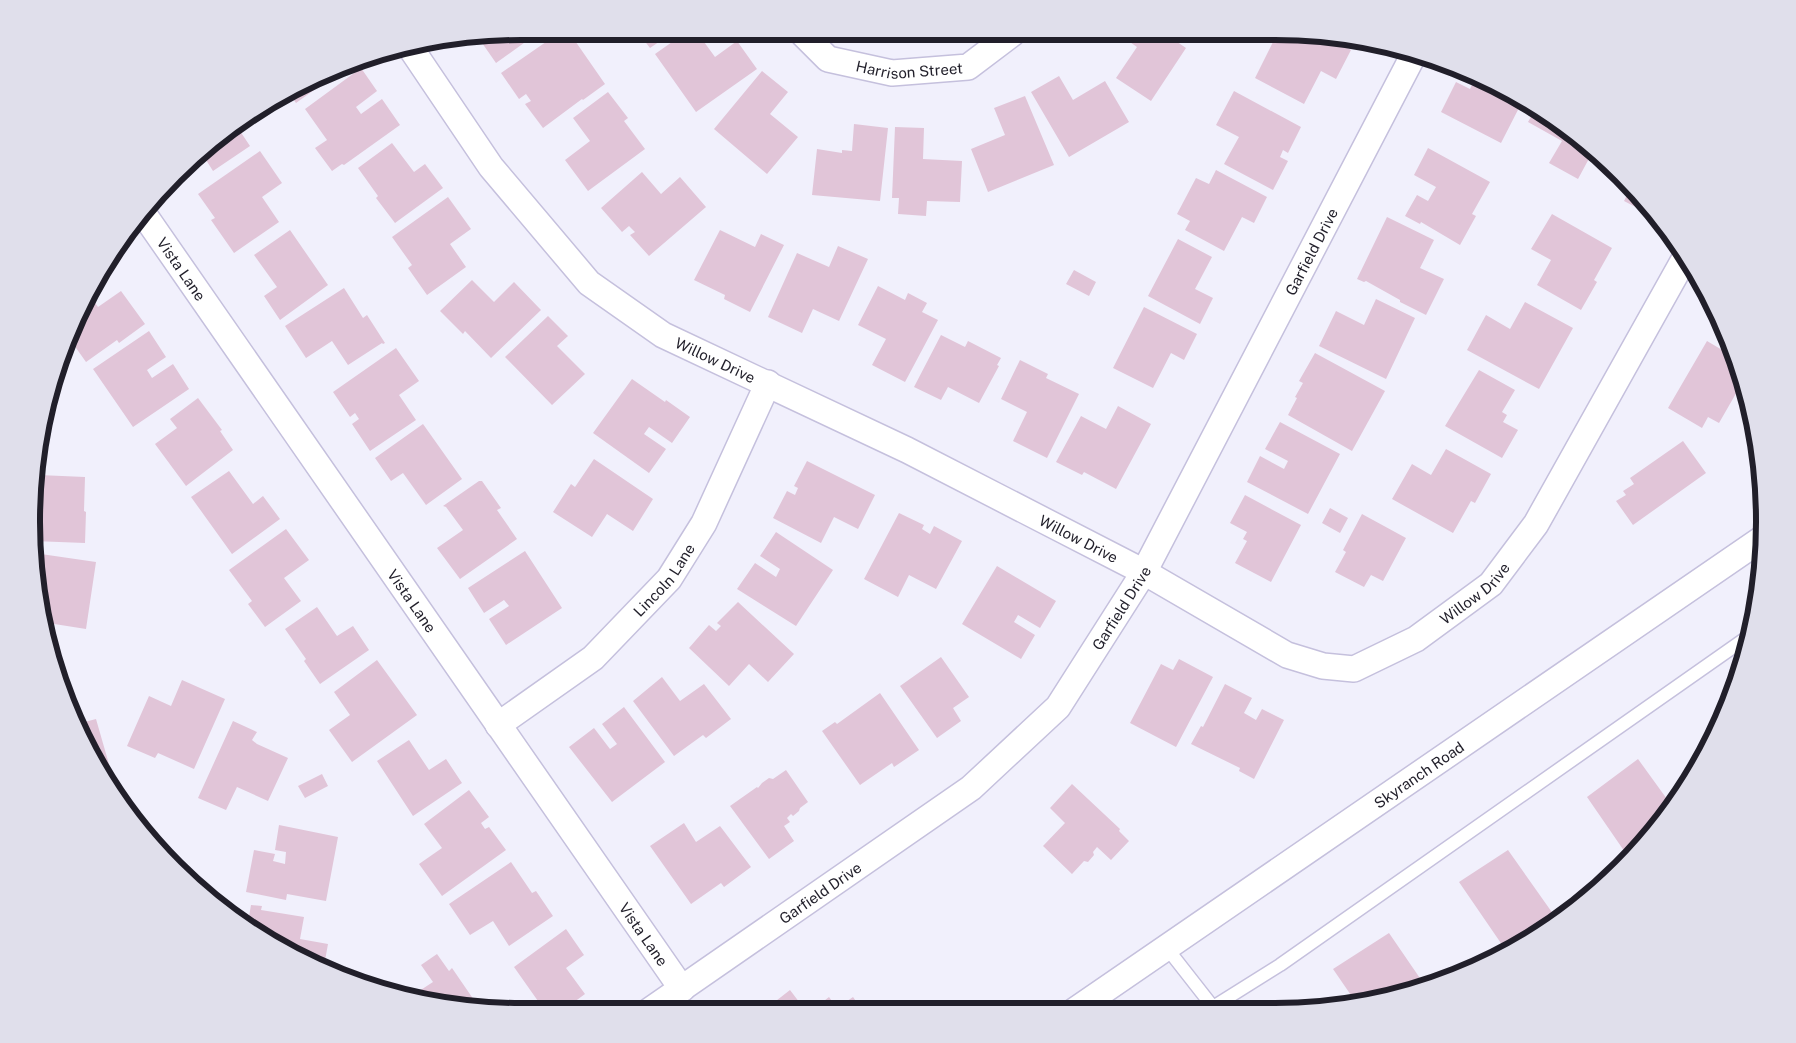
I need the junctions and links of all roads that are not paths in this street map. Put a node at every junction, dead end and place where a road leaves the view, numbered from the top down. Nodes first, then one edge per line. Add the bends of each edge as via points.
1 (809, 40) edge
2 (1004, 40) edge
3 (414, 52) edge
4 (1411, 60) edge
5 (147, 219) edge
6 (1681, 265) edge
7 (768, 383) junction
8 (1755, 543) edge
9 (1144, 572) junction
10 (1741, 642) edge
11 (498, 725) junction
12 (1166, 946) junction
13 (682, 989) junction
14 (661, 1003) edge
15 (1085, 1003) edge
16 (1210, 1003) edge
17 (1219, 1003) edge

1 - 2 street, Harrison Street via 828,58 892,73 968,67
3 - 7 street, Willow Drive via 491,166 589,283 663,336
4 - 9 street, Garfield Drive
5 - 11 street, Vista Lane
6 - 9 street, Willow Drive via 1536,524 1491,584 1416,639 1354,669 1324,666 1287,654
7 - 9 street, Willow Drive via 907,450
7 - 11 street, Lincoln Lane via 704,523 669,578 593,658
8 - 12 street, Skyranch Road
9 - 13 street, Garfield Drive via 1058,707 971,788
10 - 17 lane via 1280,965
11 - 13 street, Vista Lane
12 - 15 street, Skyranch Road
12 - 16 lane
13 - 14 street, Garfield Drive

